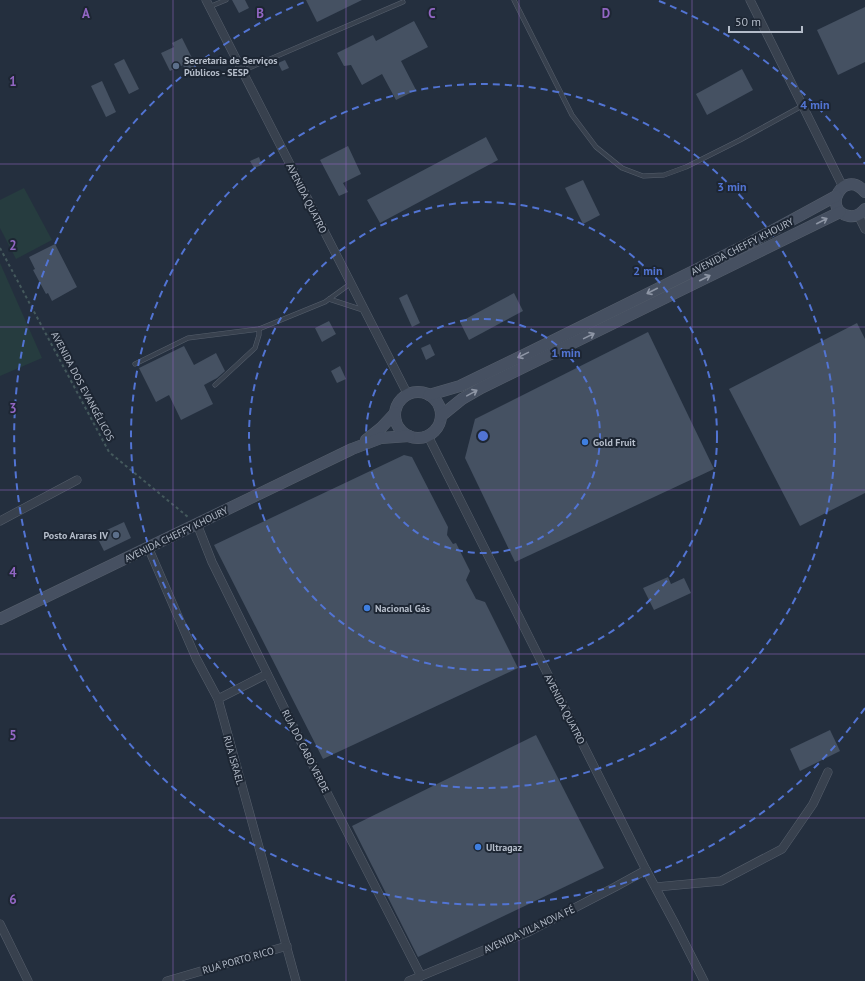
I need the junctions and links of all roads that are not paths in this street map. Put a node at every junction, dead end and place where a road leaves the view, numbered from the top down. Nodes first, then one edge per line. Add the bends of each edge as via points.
1 (226, 0) edge
2 (514, 0) edge
3 (750, 0) edge
4 (403, 2) dead end
5 (208, 3) edge
6 (242, 71) junction
7 (802, 105) junction
8 (860, 183) edge
9 (843, 186) junction
10 (865, 192) edge
11 (836, 196) junction
12 (840, 212) junction
13 (862, 212) edge
14 (865, 229) edge
15 (350, 284) junction
16 (329, 299) junction
17 (364, 310) junction
18 (259, 329) junction
19 (135, 364) dead end
20 (215, 385) dead end
21 (408, 395) junction
22 (429, 395) junction
23 (396, 413) junction
24 (441, 416) junction
25 (409, 436) junction
26 (428, 436) junction
27 (352, 449) junction
28 (78, 480) dead end
29 (0, 521) edge
30 (197, 524) junction
31 (148, 547) junction
32 (0, 619) edge
33 (267, 674) junction
34 (218, 699) junction
35 (828, 772) dead end
36 (646, 870) junction
37 (656, 888) junction
38 (0, 924) edge
39 (287, 946) junction
40 (421, 976) junction
41 (28, 981) edge
42 (167, 981) edge
43 (296, 981) edge
44 (409, 981) edge
45 (704, 981) edge

1 - 5 lane
2 - 7 lane via 572,115 596,147 622,168 643,176 664,175 692,164
3 - 7 street
4 - 6 lane
5 - 6 street, AVENIDA QUATRO
6 - 15 street, AVENIDA QUATRO
7 - 9 street
8 - 9 main road
8 - 10 main road
9 - 11 main road
11 - 12 main road
11 -> 22 main road, AVENIDA CHEFFY KHOURY via 744,246 521,357 460,386
12 - 13 main road via 849,216
24 -> 12 main road, AVENIDA CHEFFY KHOURY via 481,388
13 - 14 street
15 - 16 lane
15 - 17 street, AVENIDA QUATRO
16 - 17 lane
16 - 18 lane
17 - 21 street, AVENIDA QUATRO
18 - 19 lane via 188,338
18 - 20 lane via 255,348
21 - 22 main road via 415,392
21 - 23 main road via 397,406
22 - 24 main road via 438,404
23 - 25 main road via 399,428
23 - 27 main road via 381,428
24 - 26 main road via 439,424
25 - 26 main road
25 - 27 main road via 380,438
26 - 36 street, AVENIDA QUATRO
27 - 30 main road, AVENIDA CHEFFY KHOURY
28 - 29 street
30 - 31 main road, AVENIDA CHEFFY KHOURY
30 - 33 street, RUA DO CABO VERDE via 212,562
31 - 32 main road, AVENIDA CHEFFY KHOURY
31 - 34 street, RUA ISRAEL via 196,658
33 - 34 street
33 - 40 street, RUA DO CABO VERDE
34 - 39 street, RUA ISRAEL
35 - 37 street via 813,804 782,849 721,881
36 - 37 street, AVENIDA QUATRO
36 - 40 street, AVENIDA VILA NOVA FÉ via 528,932
37 - 45 street, AVENIDA QUATRO
38 - 41 street
39 - 42 street, RUA PORTO RICO
39 - 43 street, RUA ISRAEL
40 - 44 street, AVENIDA VILA NOVA FÉ

